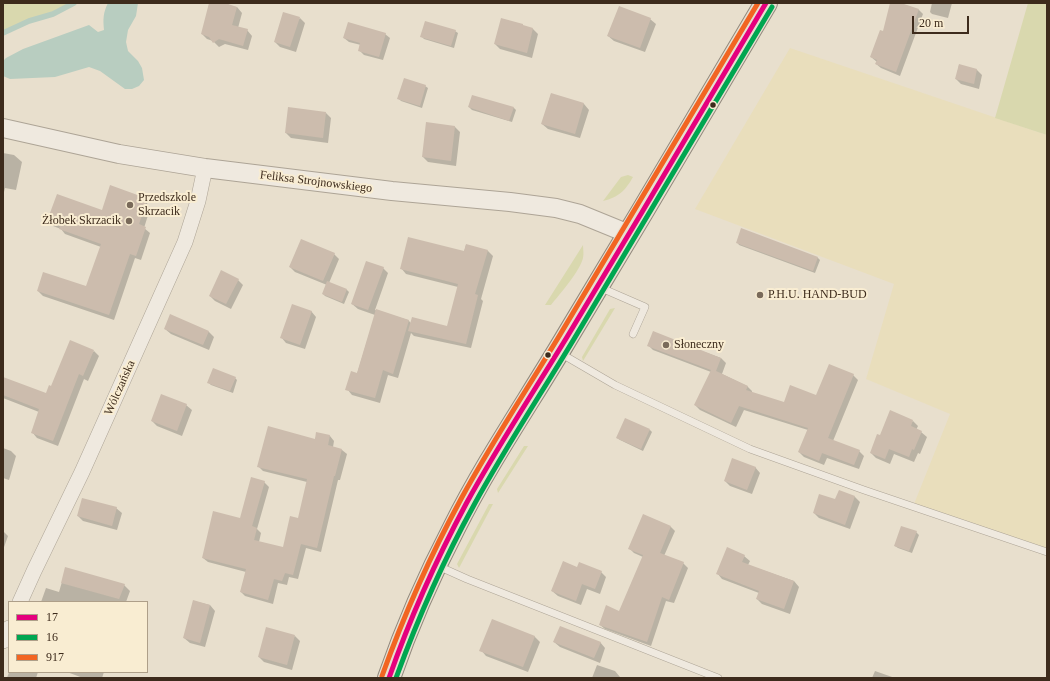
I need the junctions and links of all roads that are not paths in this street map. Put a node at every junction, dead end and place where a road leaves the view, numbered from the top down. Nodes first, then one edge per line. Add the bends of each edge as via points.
1 (766, 3) edge
2 (3, 128) edge
3 (206, 168) junction
4 (629, 234) junction
5 (597, 286) junction
6 (633, 334) dead end
7 (558, 352) junction
8 (1047, 552) edge
9 (436, 565) junction
10 (20, 601) edge
11 (8, 630) edge
12 (3, 641) edge
13 (389, 678) edge
14 (718, 678) edge

1 - 4 main road
2 - 3 street, Feliksa Strojnowskiego via 118,154
3 - 4 street, Feliksa Strojnowskiego via 556,208 580,214
3 - 10 street, Wólczańska via 185,242 82,472
4 - 5 main road
5 - 6 lane via 645,307
5 - 7 main road
7 - 8 lane via 616,385 750,449
7 - 9 main road via 477,486
9 - 13 main road
9 - 14 lane
11 - 12 street

